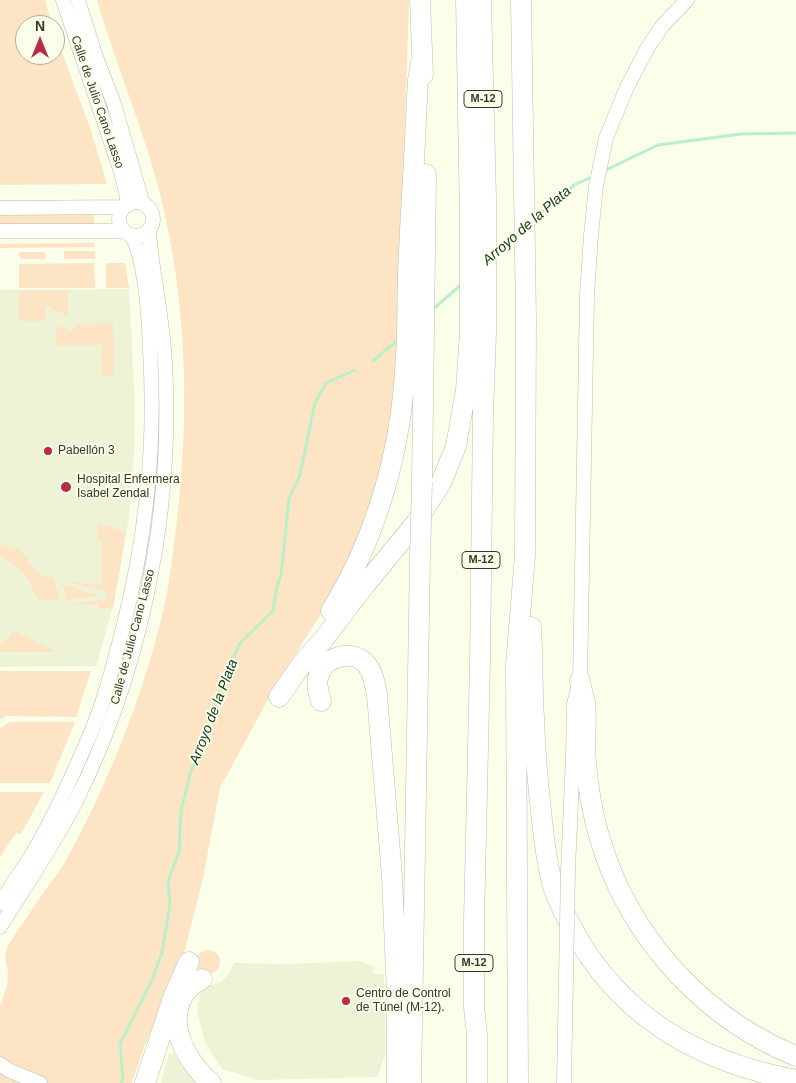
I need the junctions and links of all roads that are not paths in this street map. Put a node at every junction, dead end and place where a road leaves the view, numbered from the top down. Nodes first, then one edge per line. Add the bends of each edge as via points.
1 (63, 0) edge
2 (78, 0) edge
3 (420, 0) edge
4 (466, 0) edge
5 (481, 0) edge
6 (520, 0) edge
7 (687, 0) edge
8 (143, 204) junction
9 (126, 206) junction
10 (0, 208) edge
11 (150, 230) junction
12 (0, 231) edge
13 (128, 233) junction
14 (417, 274) junction
15 (478, 332) junction
16 (525, 555) junction
17 (304, 661) junction
18 (580, 681) junction
19 (279, 696) dead end
20 (321, 701) dead end
21 (0, 903) edge
22 (0, 927) edge
23 (189, 962) dead end
24 (202, 979) dead end
25 (796, 1056) edge
26 (0, 1064) edge
27 (518, 1077) edge
28 (404, 1078) edge
29 (472, 1078) edge
30 (564, 1078) edge
31 (796, 1080) edge
32 (40, 1083) edge
33 (145, 1083) edge
34 (210, 1083) edge

1 - 9 street, Calle de Julio Cano Lasso via 121,172
2 - 8 street, Calle de Julio Cano Lasso via 114,104
3 - 14 highway
4 - 15 highway via 470,220
5 - 15 highway, M-12 via 486,198
6 - 16 highway via 526,318
7 - 18 street via 663,25 627,87 606,138 596,186 587,295
8 - 9 street via 138,202
8 - 11 street via 153,215
9 - 10 street
9 - 13 street via 119,221
11 - 13 street via 142,236
11 - 22 street, Calle de Julio Cano Lasso via 166,391 162,502 150,575 127,668 92,768 46,857
12 - 13 street
13 - 21 street, Calle de Julio Cano Lasso via 140,259 153,390 148,501 138,562 114,663 90,736 34,850
14 - 17 highway via 394,456 386,486 359,558
14 - 28 highway, bridge via 425,358
15 - 17 highway via 456,446 441,483 415,524
15 - 29 highway, M-12 via 483,415 474,1007 477,1035
16 - 27 highway via 516,665
16 - 31 highway via 539,799 546,854 563,911 608,981 662,1028 725,1062
17 - 19 highway
18 - 25 highway via 585,704 587,776 594,818 612,872 633,915 657,950 696,993 756,1036
18 - 30 street, bridge via 574,704
20 - 28 highway via 318,680 329,661 350,656 367,665 377,695 387,796
23 - 33 highway
24 - 34 highway via 185,992 177,1009 177,1018 184,1051 198,1073
26 - 32 street

